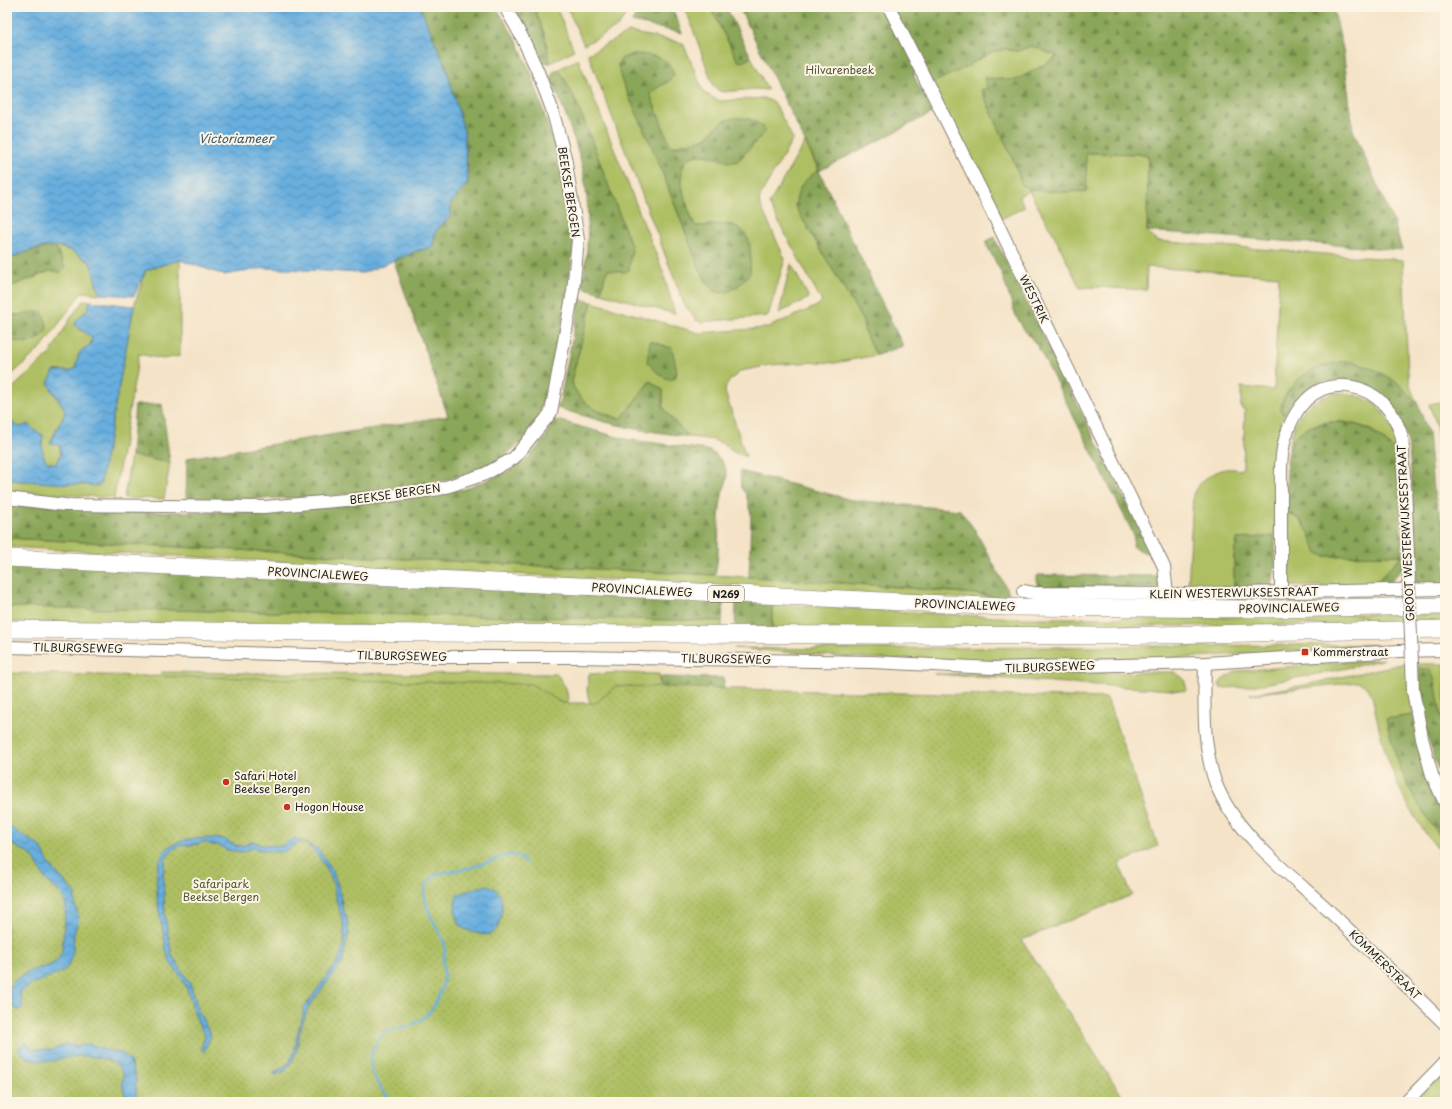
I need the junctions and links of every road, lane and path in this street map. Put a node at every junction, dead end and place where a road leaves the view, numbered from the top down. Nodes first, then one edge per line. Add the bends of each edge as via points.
1 (505, 7) edge
2 (889, 7) edge
3 (7, 498) edge
4 (7, 558) edge
5 (1445, 589) edge
6 (1023, 591) dead end
7 (1280, 593) junction
8 (1167, 594) junction
9 (1445, 606) edge
10 (7, 629) edge
11 (1445, 629) edge
12 (7, 647) edge
13 (1445, 650) edge
14 (1205, 662) junction
15 (1445, 803) edge
16 (1445, 1024) edge
17 (1445, 1062) edge
18 (1406, 1102) edge

1 - 3 street, BEEKSE BERGEN via 522,37 552,109 565,157 578,240 573,291 551,412 514,458 485,474 440,489 382,497 264,507 65,505
2 - 8 street, WESTRIK via 981,189 1164,567
4 - 9 highway, PROVINCIALEWEG / N269 via 1005,608 1267,609
5 - 7 street, KLEIN WESTERWIJKSESTRAAT
6 - 8 street, KLEIN WESTERWIJKSESTRAAT
7 - 8 street, KLEIN WESTERWIJKSESTRAAT
7 - 15 street, GROOT WESTERWIJKSESTRAAT, bridge via 1282,460 1288,431 1298,410 1310,397 1326,386 1346,385 1367,392 1392,413 1401,433 1413,691 1432,775
10 - 11 highway via 1108,636
12 - 14 street, TILBURGSEWEG via 391,657 585,657 872,662 993,668
13 - 14 street, TILBURGSEWEG
14 - 16 street, KOMMERSTRAAT via 1208,756 1225,803 1249,836
17 - 18 street

